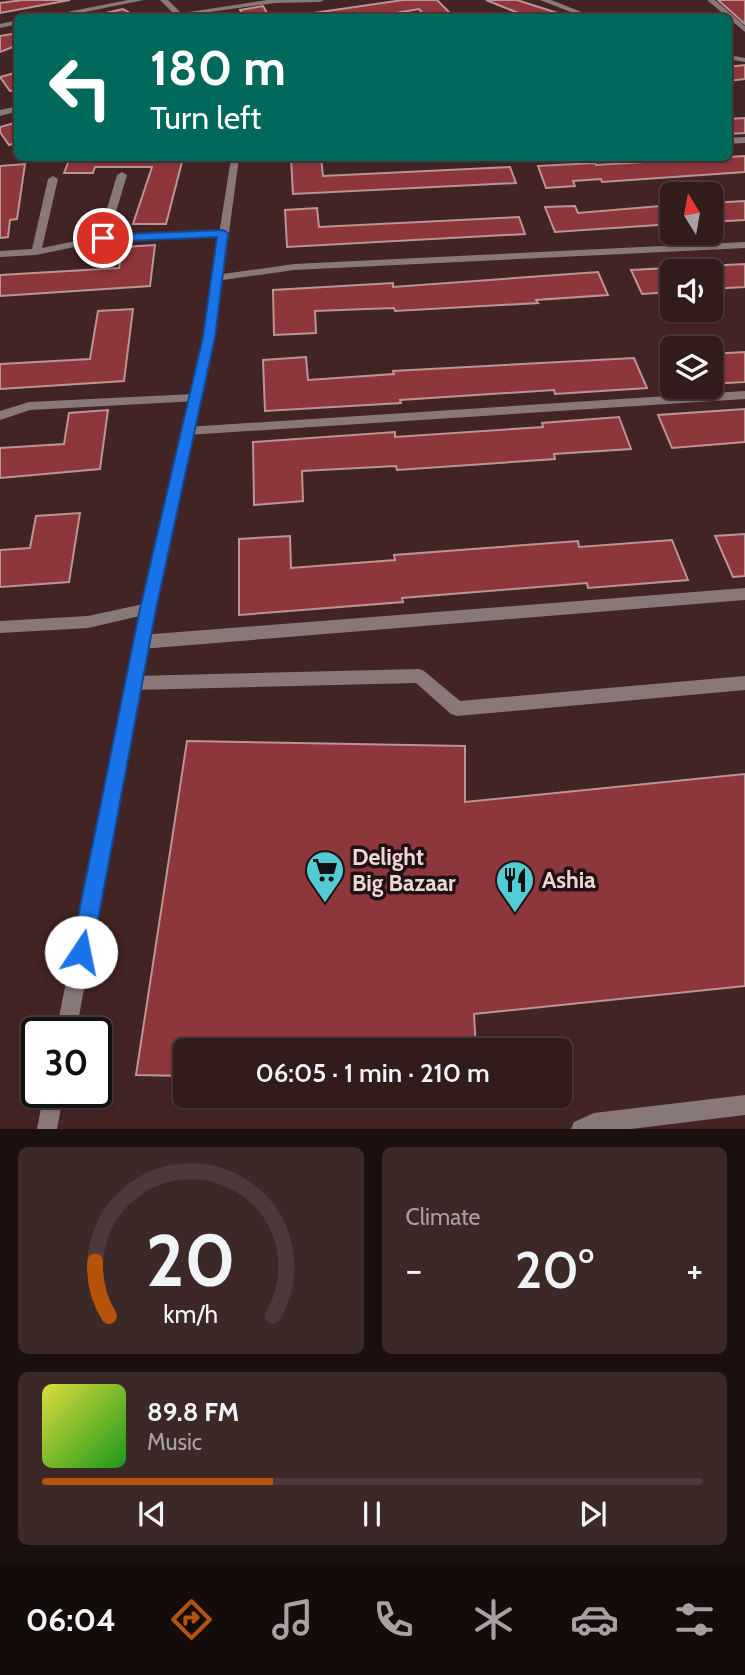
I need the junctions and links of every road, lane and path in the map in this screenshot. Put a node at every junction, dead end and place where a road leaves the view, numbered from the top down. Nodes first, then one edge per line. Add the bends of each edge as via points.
1 (140, 0) edge
2 (164, 0) edge
3 (320, 0) edge
4 (544, 0) edge
5 (711, 0) edge
6 (62, 14) edge
7 (180, 14) edge
8 (194, 14) edge
9 (583, 14) edge
10 (727, 14) edge
11 (235, 161) edge
12 (122, 176) dead end
13 (53, 179) dead end
14 (223, 233) junction
15 (103, 238) junction
16 (745, 245) edge
17 (36, 252) junction
18 (0, 254) edge
19 (216, 278) junction
20 (745, 395) edge
21 (194, 398) junction
22 (0, 416) edge
23 (187, 431) junction
24 (745, 594) edge
25 (148, 609) junction
26 (0, 627) edge
27 (141, 642) junction
28 (134, 683) junction
29 (745, 683) edge
30 (69, 1017) edge
31 (745, 1105) edge
32 (51, 1108) edge
33 (590, 1127) edge
34 (47, 1129) edge

1 - 6 street
2 - 7 street
3 - 8 street via 275,1
4 - 9 street
5 - 10 street
11 - 14 street
12 - 15 street
13 - 17 street
14 - 15 street
14 - 19 street
15 - 17 street
16 - 19 street via 294,267
17 - 18 street
19 - 21 street via 209,337
20 - 23 street
21 - 22 street via 29,406
21 - 23 street
23 - 25 street
24 - 27 street
25 - 26 street via 88,622
25 - 27 street
27 - 28 street
28 - 29 street via 419,676 457,709
28 - 30 street
31 - 33 street
32 - 34 street

